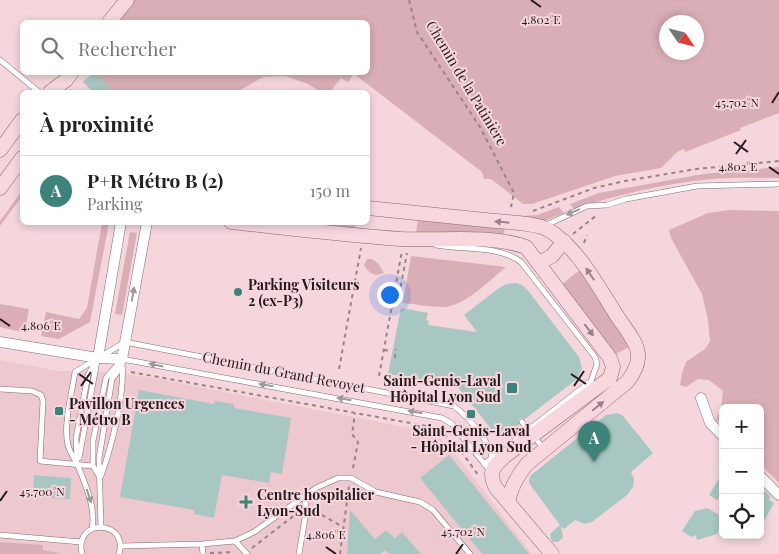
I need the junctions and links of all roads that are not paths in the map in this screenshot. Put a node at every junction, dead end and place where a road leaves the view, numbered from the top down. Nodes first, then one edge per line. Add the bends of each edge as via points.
1 (127, 0) edge
2 (111, 20) edge
3 (0, 60) edge
4 (67, 82) edge
5 (38, 90) edge
6 (53, 90) edge
7 (20, 123) edge
8 (0, 150) edge
9 (20, 161) edge
10 (779, 184) edge
11 (0, 188) edge
12 (370, 208) edge
13 (120, 225) edge
14 (146, 225) edge
15 (256, 225) edge
16 (542, 227) junction
17 (564, 241) junction
18 (403, 243) junction
19 (526, 247) junction
20 (521, 262) junction
21 (533, 266) junction
22 (0, 342) edge
23 (125, 342) junction
24 (98, 358) junction
25 (122, 359) junction
26 (0, 389) edge
27 (702, 398) dead end
28 (522, 422) dead end
29 (531, 432) junction
30 (719, 432) edge
31 (544, 449) junction
32 (493, 457) junction
33 (78, 464) junction
34 (93, 466) junction
35 (485, 471) junction
36 (100, 479) junction
37 (764, 480) edge
38 (779, 495) edge
39 (305, 497) junction
40 (508, 502) junction
41 (101, 527) junction
42 (92, 529) junction
43 (0, 535) edge
44 (236, 541) junction
45 (82, 542) junction
46 (202, 544) junction
47 (121, 546) junction
48 (82, 554) edge
49 (119, 554) edge
50 (203, 554) edge
51 (248, 554) edge
52 (299, 554) edge
53 (470, 554) edge
54 (552, 554) edge

1 - 2 street
3 - 5 lane
4 - 6 street
7 - 8 street
9 - 11 street
10 -> 16 lane via 697,186 587,206
16 -> 12 street
13 - 24 street
23 -> 14 street
15 - 18 street
16 - 17 street
16 - 19 street
17 - 21 street via 552,256
31 -> 17 street via 627,382 636,372 639,361 638,350 626,328
18 - 19 street via 451,239 506,242
18 - 20 lane via 502,252
19 - 20 lane
19 - 21 street
20 - 21 lane
21 -> 29 street via 552,282 610,358 613,367 610,378
22 - 24 street, Chemin du Grand Revoyet
23 - 24 lane
23 - 25 street
23 - 32 lane, Chemin du Grand Revoyet via 454,406 487,443
24 - 25 street, Chemin du Grand Revoyet
24 - 33 lane
24 - 33 lane via 75,372 66,435 68,448
25 - 34 lane via 106,378 94,441
35 -> 25 lane, Chemin du Grand Revoyet via 452,424 442,418
25 - 36 lane via 111,446
25 - 36 lane via 112,379 99,458
26 - 33 lane via 32,391 41,395 40,461
27 - 30 street via 710,423
28 - 29 lane
29 - 31 lane
29 - 32 lane
29 - 35 street
31 - 40 street via 517,476
32 - 35 lane
32 - 35 lane
33 - 34 lane
33 -> 42 lane via 92,505
34 - 36 lane
35 - 40 street, Chemin du Grand Revoyet
36 - 41 lane
37 - 38 street
39 - 44 lane
39 - 52 lane via 306,512
39 - 53 lane via 338,478 352,478 376,492 420,502 433,510
40 - 54 street, Chemin du Grand Revoyet
41 - 42 lane
41 - 47 lane via 117,534
42 - 45 lane
43 - 45 lane
44 - 46 lane
44 - 51 lane
45 - 48 lane
46 - 47 lane
46 - 50 lane
47 - 49 lane

